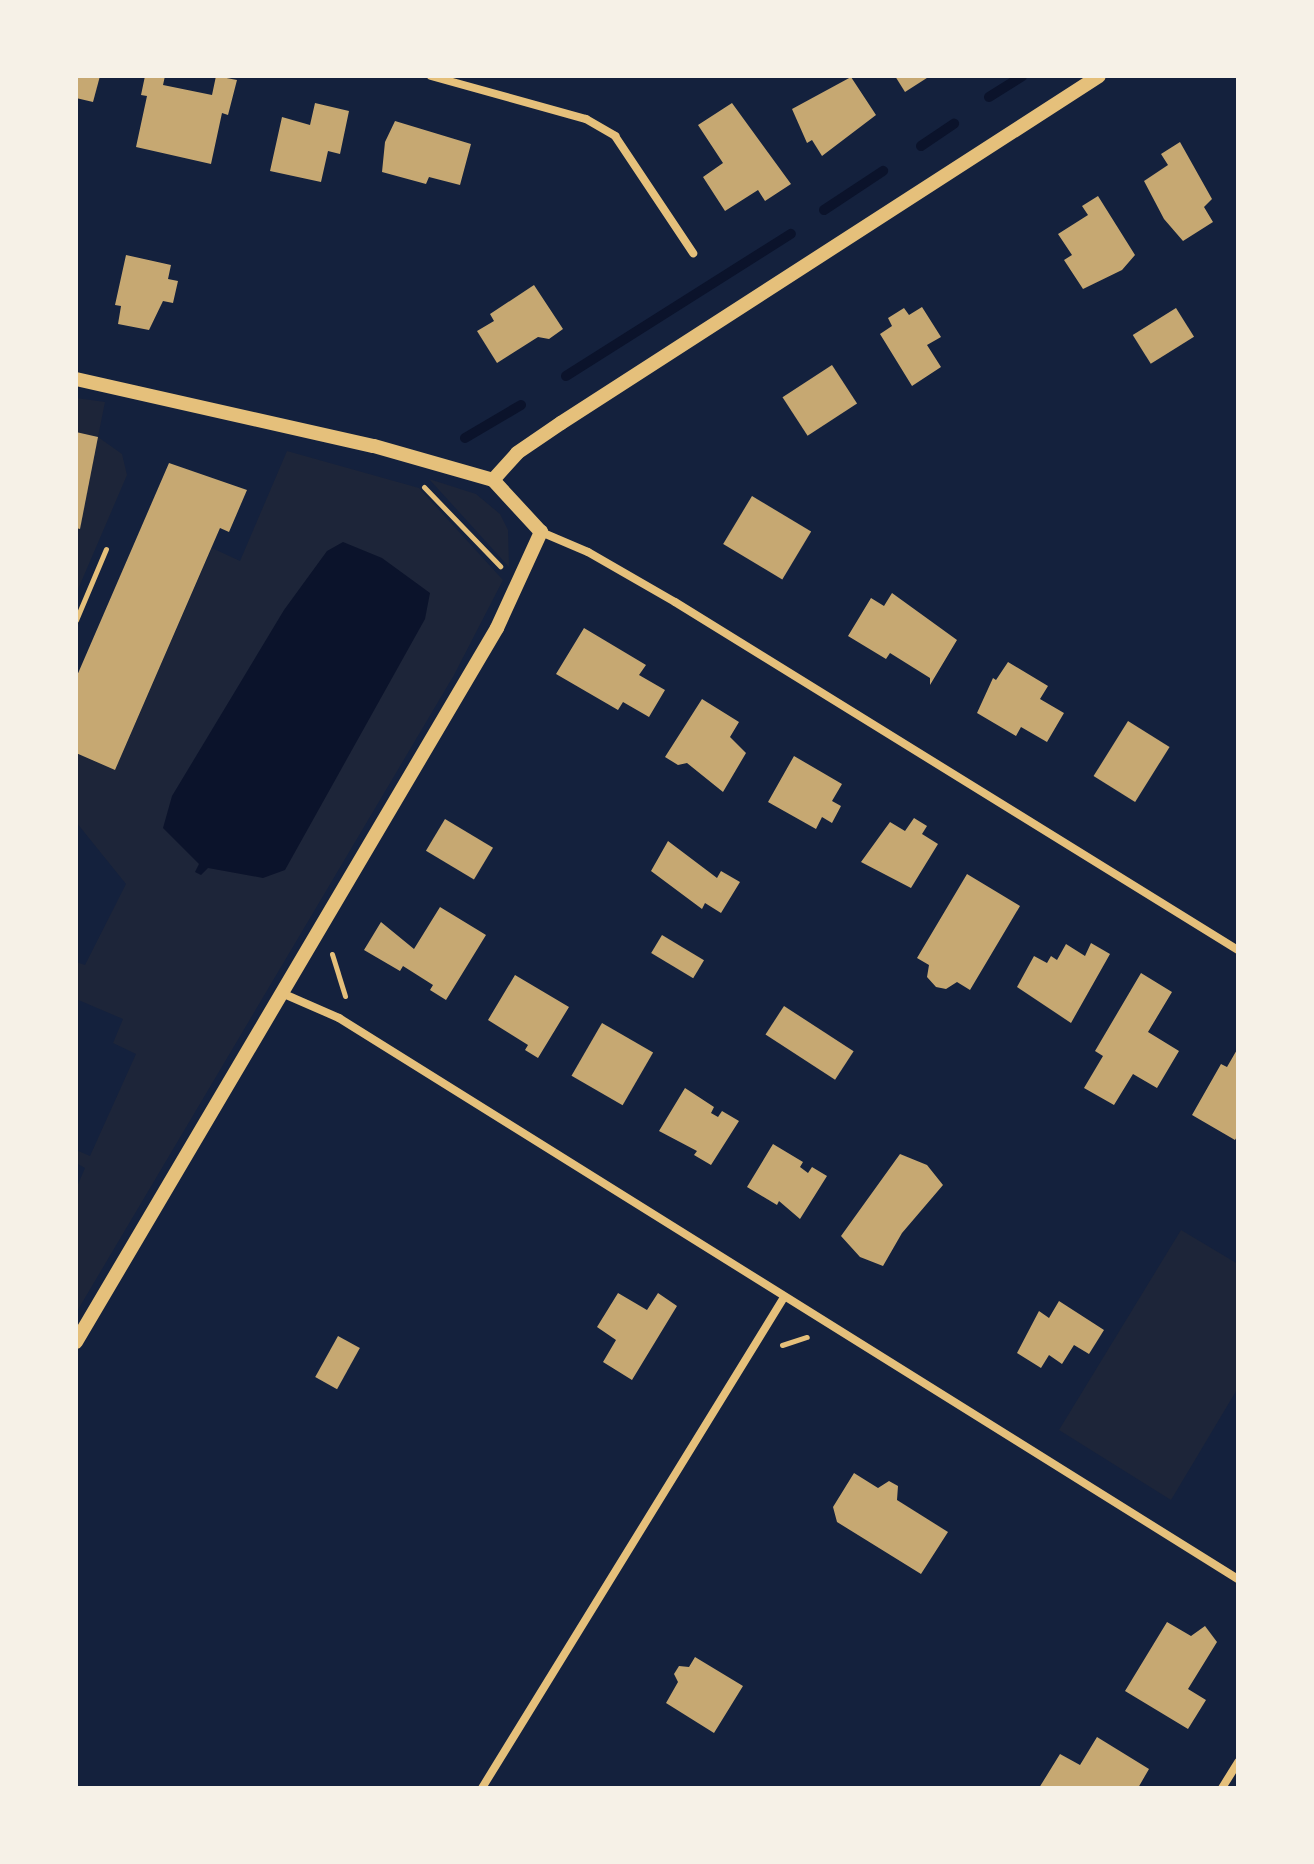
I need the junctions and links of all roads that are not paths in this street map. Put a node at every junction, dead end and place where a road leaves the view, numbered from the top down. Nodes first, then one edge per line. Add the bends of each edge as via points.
1 (431, 76) edge
2 (473, 76) edge
3 (1099, 76) edge
4 (470, 86) junction
5 (693, 253) dead end
6 (76, 379) edge
7 (493, 480) junction
8 (541, 532) junction
9 (1238, 950) edge
10 (284, 994) junction
11 (783, 1299) junction
12 (76, 1342) edge
13 (1238, 1579) edge
14 (1238, 1762) edge
15 (482, 1788) edge
16 (1222, 1788) edge

1 - 4 street
2 - 4 street
3 - 7 street via 528,445
4 - 5 street via 586,119 615,136
6 - 7 street
7 - 8 street
8 - 9 street via 588,552 675,602
8 - 10 street via 446,717
10 - 11 street via 339,1018
10 - 12 street
11 - 13 street
11 - 15 street
14 - 16 street

